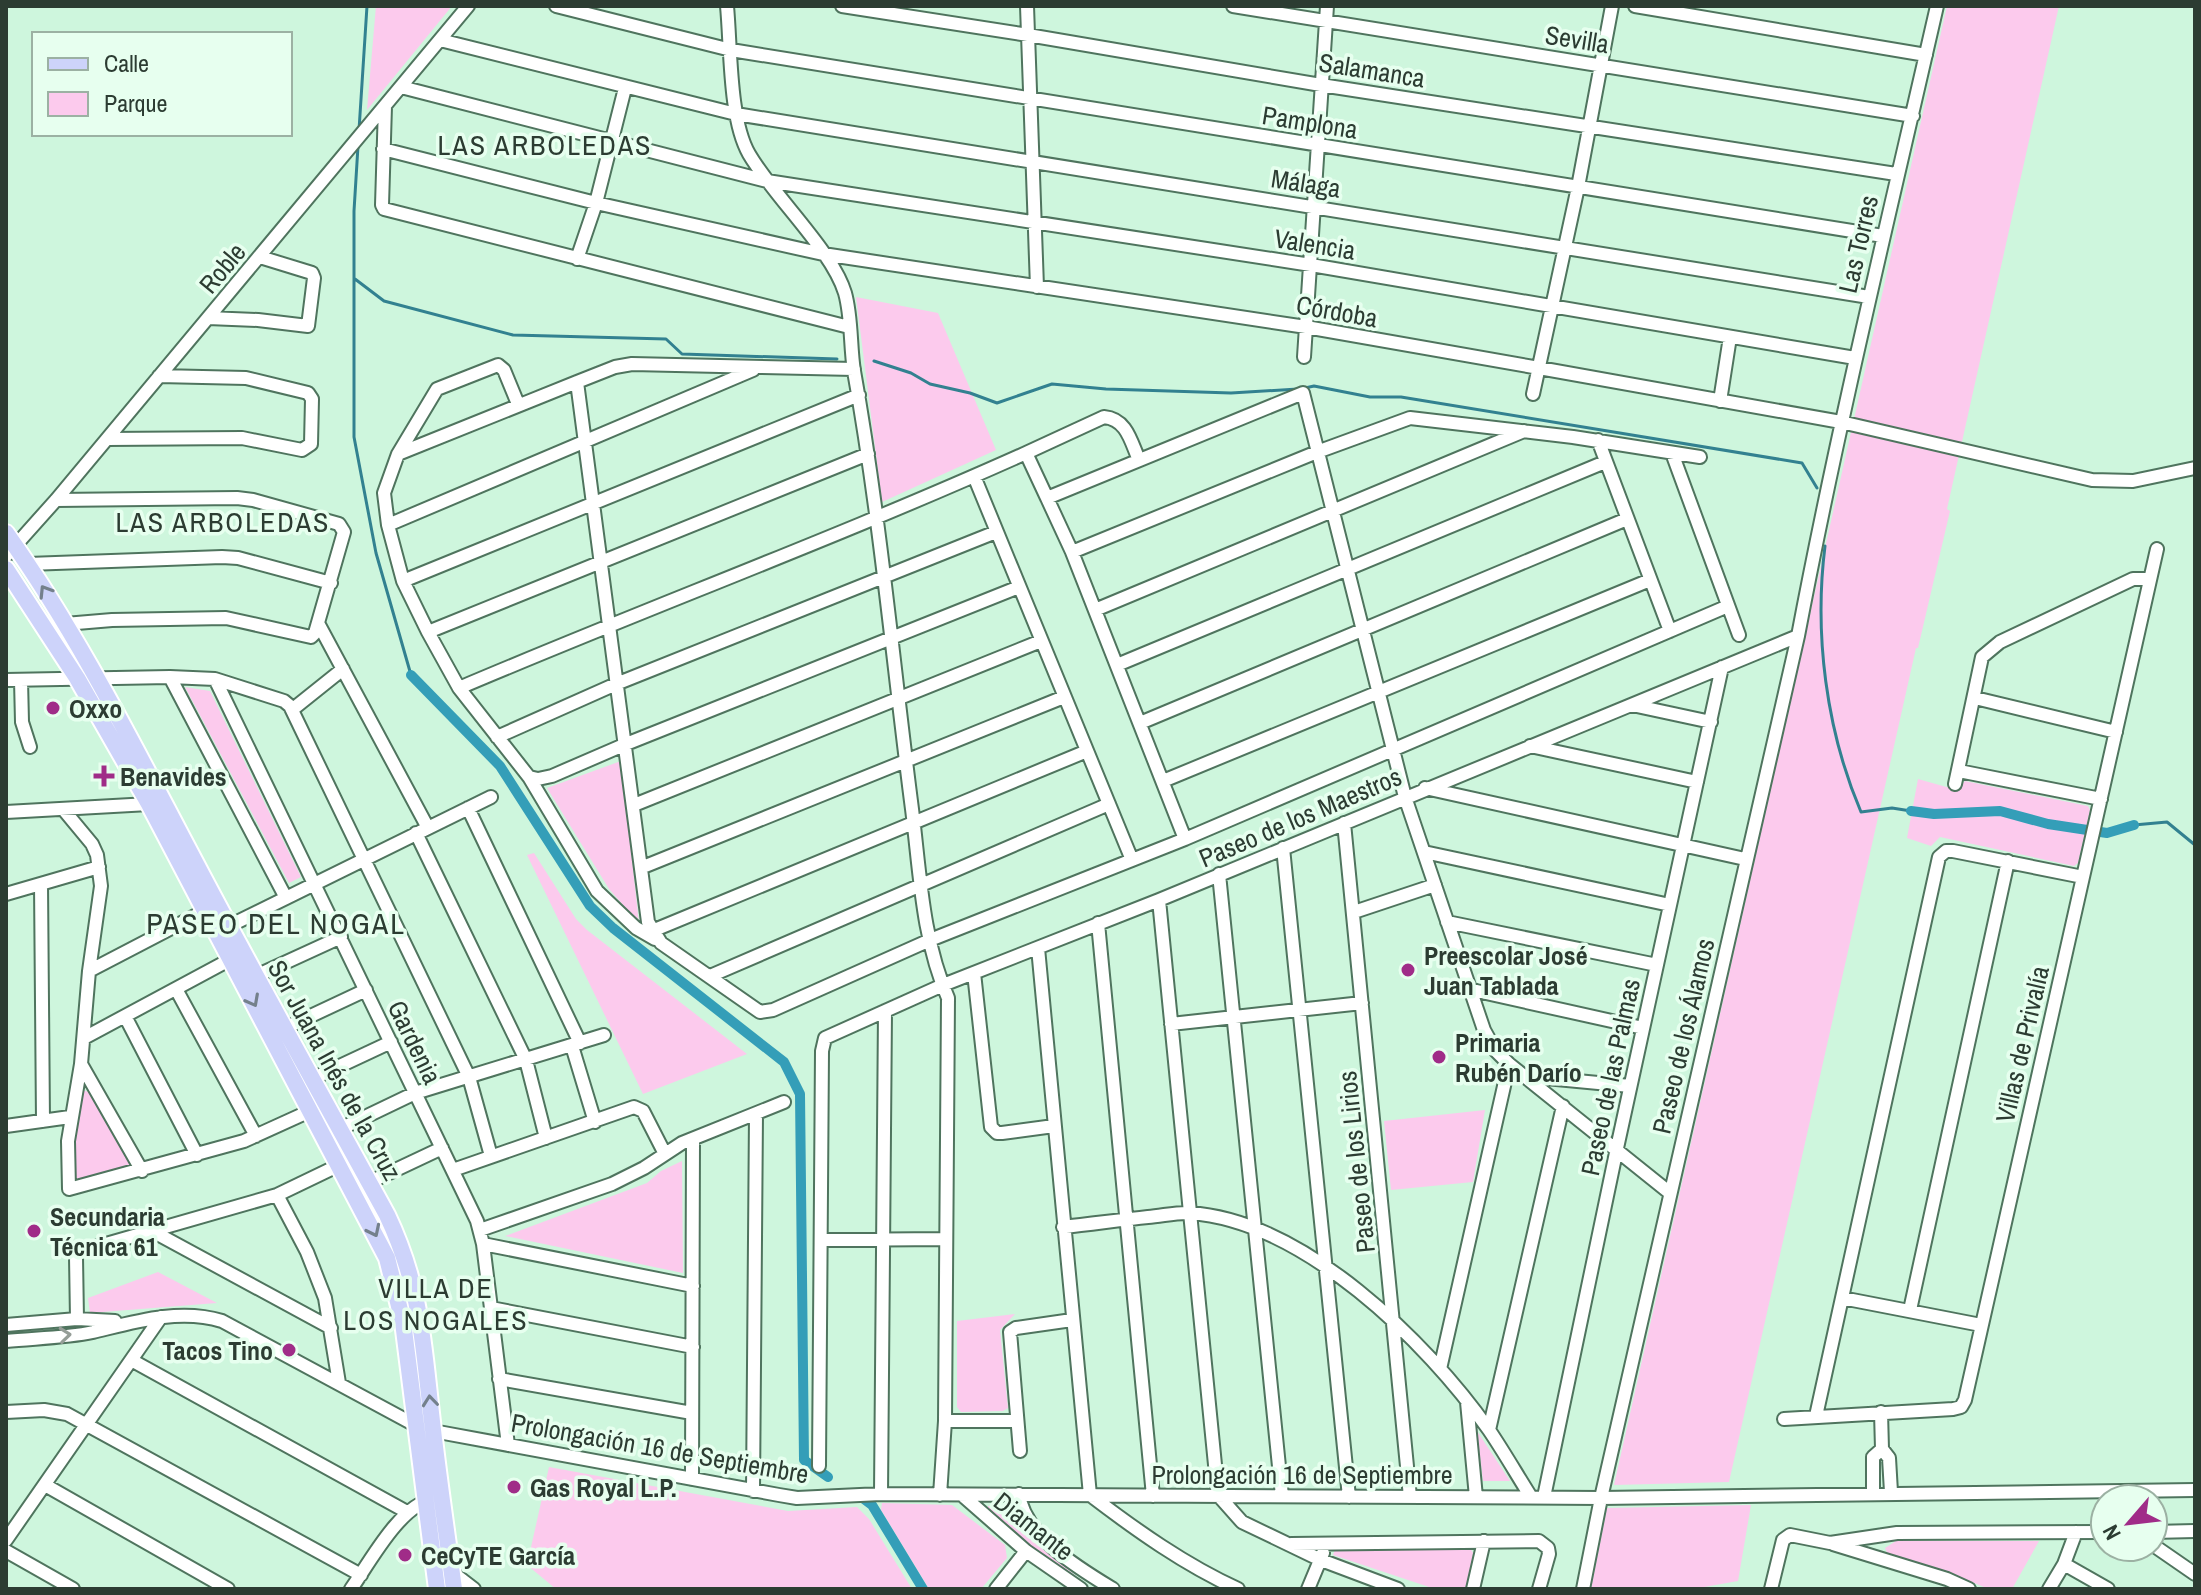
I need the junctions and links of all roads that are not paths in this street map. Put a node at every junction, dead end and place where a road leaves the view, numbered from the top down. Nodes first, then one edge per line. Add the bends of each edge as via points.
1 (468, 6) edge
2 (556, 6) edge
3 (727, 6) edge
4 (842, 6) edge
5 (1027, 6) edge
6 (1233, 6) edge
7 (1327, 6) edge
8 (1612, 6) edge
9 (1635, 6) edge
10 (1937, 6) edge
11 (1326, 21) junction
12 (1028, 35) junction
13 (440, 40) junction
14 (731, 50) junction
15 (1926, 55) junction
16 (1600, 65) junction
17 (1321, 85) junction
18 (401, 87) junction
19 (625, 88) junction
20 (1030, 99) junction
21 (385, 106) junction
22 (736, 114) junction
23 (1913, 116) junction
24 (1588, 126) junction
25 (612, 142) junction
26 (1316, 146) junction
27 (383, 149) junction
28 (1034, 161) junction
29 (1896, 174) junction
30 (767, 181) junction
31 (1578, 187) junction
32 (596, 203) junction
33 (1314, 206) junction
34 (1034, 224) junction
35 (1883, 236) junction
36 (1565, 247) junction
37 (823, 254) junction
38 (260, 257) junction
39 (577, 259) junction
40 (1311, 265) junction
41 (1037, 287) junction
42 (1869, 297) junction
43 (1552, 306) junction
44 (208, 318) junction
45 (849, 327) junction
46 (1306, 327) junction
47 (1730, 337) junction
48 (1304, 357) dead end
49 (1855, 358) junction
50 (760, 367) junction
51 (1539, 368) junction
52 (854, 369) junction
53 (159, 376) junction
54 (577, 382) junction
55 (1533, 394) dead end
56 (859, 395) junction
57 (1720, 401) junction
58 (518, 404) junction
59 (1841, 422) junction
60 (1524, 431) junction
61 (107, 439) junction
62 (1598, 440) junction
63 (584, 442) junction
64 (1317, 452) junction
65 (1026, 453) junction
66 (1672, 453) junction
67 (398, 454) junction
68 (868, 454) junction
69 (1700, 457) dead end
70 (1139, 460) junction
71 (1605, 462) junction
72 (2195, 468) edge
73 (974, 476) junction
74 (1826, 492) joint
75 (1047, 498) junction
76 (56, 500) junction
77 (593, 502) junction
78 (1332, 511) junction
79 (875, 518) junction
80 (1627, 519) junction
81 (388, 525) junction
82 (996, 532) junction
83 (9, 545) edge
84 (2157, 549) dead end
85 (1072, 552) junction
86 (28, 564) junction
87 (600, 564) junction
88 (1346, 567) junction
89 (6, 569) edge
90 (883, 576) junction
91 (2150, 579) junction
92 (1650, 580) junction
93 (403, 581) junction
94 (331, 583) junction
95 (1019, 587) junction
96 (1728, 606) junction
97 (1095, 610) junction
98 (65, 624) junction
99 (609, 624) junction
100 (316, 630) junction
101 (1364, 630) junction
102 (1670, 631) junction
103 (428, 632) junction
104 (1739, 635) dead end
105 (1798, 636) junction
106 (891, 638) junction
107 (1041, 641) junction
108 (1117, 665) junction
109 (1722, 667) junction
110 (343, 669) junction
111 (97, 677) junction
112 (170, 677) junction
113 (77, 678) junction
114 (215, 679) junction
115 (6, 680) edge
116 (21, 680) junction
117 (616, 684) junction
118 (459, 688) junction
119 (1379, 692) junction
120 (1064, 697) junction
121 (1975, 698) junction
122 (898, 701) junction
123 (1632, 705) junction
124 (293, 709) junction
125 (1711, 722) junction
126 (1140, 723) junction
127 (2116, 732) junction
128 (497, 737) junction
129 (626, 744) junction
130 (1530, 746) junction
131 (30, 747) dead end
132 (1087, 751) junction
133 (1392, 751) junction
134 (128, 752) junction
135 (906, 760) junction
136 (529, 777) junction
137 (1163, 781) junction
138 (1697, 782) junction
139 (1425, 788) junction
140 (491, 797) dead end
141 (1405, 797) junction
142 (2101, 799) junction
143 (149, 804) junction
144 (1109, 804) junction
145 (634, 805) junction
146 (468, 808) junction
147 (63, 809) junction
148 (6, 812) edge
149 (914, 823) junction
150 (1344, 823) junction
151 (422, 831) junction
152 (1185, 839) junction
153 (1683, 845) junction
154 (1283, 848) junction
155 (1424, 852) junction
156 (364, 859) junction
157 (1745, 859) junction
158 (1132, 860) junction
159 (2008, 861) junction
160 (99, 867) junction
161 (643, 867) junction
162 (1219, 874) junction
163 (2083, 877) junction
164 (315, 883) junction
165 (920, 883) junction
166 (41, 884) junction
167 (1435, 885) junction
168 (6, 894) edge
169 (286, 898) junction
170 (1159, 900) junction
171 (1670, 905) junction
172 (211, 908) junction
173 (1354, 912) junction
174 (1447, 922) junction
175 (1098, 923) junction
176 (223, 929) junction
177 (652, 931) junction
178 (341, 937) junction
179 (930, 940) junction
180 (661, 943) junction
181 (1038, 948) junction
182 (231, 959) junction
183 (1657, 965) junction
184 (89, 971) junction
185 (974, 973) junction
186 (256, 976) junction
187 (710, 976) junction
188 (943, 985) junction
189 (176, 989) junction
190 (1468, 989) junction
191 (366, 990) junction
192 (1362, 1003) junction
193 (1300, 1010) junction
194 (885, 1011) junction
195 (1235, 1017) junction
196 (126, 1018) junction
197 (1171, 1024) junction
198 (285, 1028) junction
199 (1643, 1028) junction
200 (604, 1035) dead end
201 (84, 1038) junction
202 (391, 1042) junction
203 (576, 1044) junction
204 (526, 1060) junction
205 (81, 1064) junction
206 (1509, 1064) junction
207 (1524, 1076) junction
208 (469, 1077) junction
209 (312, 1079) junction
210 (1630, 1086) junction
211 (415, 1093) junction
212 (784, 1102) dead end
213 (1563, 1106) junction
214 (310, 1111) junction
215 (756, 1114) junction
216 (70, 1117) junction
217 (43, 1121) junction
218 (595, 1122) junction
219 (6, 1126) edge
220 (1054, 1126) junction
221 (340, 1129) junction
222 (256, 1136) junction
223 (546, 1138) junction
224 (693, 1139) junction
225 (442, 1148) junction
226 (1617, 1148) junction
227 (665, 1154) junction
228 (197, 1155) junction
229 (491, 1156) junction
230 (356, 1157) junction
231 (340, 1166) junction
232 (453, 1170) junction
233 (142, 1171) junction
234 (369, 1182) junction
235 (353, 1190) junction
236 (1670, 1193) junction
237 (277, 1195) junction
238 (1189, 1213) junction
239 (1128, 1219) junction
240 (1063, 1227) junction
241 (1257, 1228) junction
242 (480, 1230) junction
243 (152, 1231) junction
244 (946, 1239) junction
245 (821, 1240) junction
246 (884, 1240) junction
247 (483, 1244) junction
248 (1325, 1264) junction
249 (693, 1286) junction
250 (1842, 1298) junction
251 (491, 1308) junction
252 (1910, 1310) junction
253 (161, 1317) junction
254 (77, 1319) junction
255 (1072, 1320) junction
256 (122, 1323) junction
257 (1394, 1323) junction
258 (6, 1325) edge
259 (1981, 1325) junction
260 (331, 1328) junction
261 (6, 1341) edge
262 (693, 1347) junction
263 (133, 1361) junction
264 (1440, 1369) junction
265 (499, 1379) junction
266 (339, 1383) junction
267 (1467, 1402) junction
268 (6, 1412) edge
269 (1881, 1412) junction
270 (692, 1413) junction
271 (1816, 1416) junction
272 (1784, 1419) dead end
273 (945, 1421) junction
274 (1017, 1421) junction
275 (87, 1425) junction
276 (415, 1425) junction
277 (1489, 1430) junction
278 (433, 1431) junction
279 (508, 1445) junction
280 (1882, 1449) junction
281 (1020, 1451) dead end
282 (819, 1466) dead end
283 (692, 1479) junction
284 (45, 1485) junction
285 (2195, 1490) edge
286 (753, 1491) junction
287 (1873, 1492) junction
288 (1891, 1492) junction
289 (881, 1494) junction
290 (1019, 1494) junction
291 (940, 1495) junction
292 (962, 1495) junction
293 (1090, 1495) junction
294 (1218, 1495) junction
295 (1153, 1496) junction
296 (1282, 1496) junction
297 (1349, 1497) junction
298 (1410, 1497) junction
299 (1476, 1497) junction
300 (1538, 1497) junction
301 (1601, 1498) junction
302 (434, 1499) junction
303 (407, 1512) junction
304 (2195, 1531) edge
305 (2076, 1532) junction
306 (2089, 1532) edge
307 (2169, 1532) edge
308 (6, 1540) edge
309 (1484, 1541) junction
310 (1326, 1542) junction
311 (1830, 1543) junction
312 (1288, 1544) junction
313 (6, 1551) edge
314 (1026, 1551) junction
315 (2169, 1556) edge
316 (1321, 1560) junction
317 (2064, 1564) junction
318 (1088, 1574) junction
319 (2195, 1574) edge
320 (361, 1575) junction
321 (453, 1581) edge
322 (73, 1589) edge
323 (228, 1589) edge
324 (351, 1589) edge
325 (437, 1589) edge
326 (474, 1589) edge
327 (996, 1589) edge
328 (1080, 1589) edge
329 (1113, 1589) edge
330 (1238, 1589) edge
331 (1308, 1589) edge
332 (1398, 1589) edge
333 (1473, 1589) edge
334 (1539, 1589) edge
335 (1583, 1589) edge
336 (1771, 1589) edge
337 (1969, 1589) edge
338 (2049, 1589) edge
339 (2108, 1589) edge

1 - 13 street, Roble
2 - 14 street, Pamplona
3 - 14 street
4 - 12 street, Salamanca
5 - 12 street
6 - 11 street, Sevilla
7 - 11 street
8 - 16 street
9 - 15 street
10 - 15 street, Las Torres
11 - 16 street, Sevilla
11 - 17 street
12 - 17 street, Salamanca
12 - 20 street
13 - 18 street, Roble
13 - 19 street, Málaga
14 - 20 street, Pamplona
14 - 22 street
15 - 23 street, Las Torres
16 - 23 street, Sevilla
16 - 24 street
17 - 24 street, Salamanca
17 - 26 street
18 - 21 street, Roble
18 - 25 street, Valencia
19 - 22 street, Málaga
19 - 25 street
20 - 26 street, Pamplona
20 - 28 street
21 - 27 street
21 - 38 street, Roble
22 - 28 street, Málaga
22 - 30 street via 744,145
23 - 29 street, Las Torres
24 - 29 street, Salamanca
24 - 31 street
25 - 30 street, Valencia
25 - 32 street
26 - 31 street, Pamplona
26 - 33 street
27 - 32 street, Córdoba
27 - 39 street via 384,209
28 - 33 street, Málaga
28 - 34 street
29 - 35 street, Las Torres
30 - 34 street, Valencia
30 - 37 street
31 - 35 street, Pamplona
31 - 36 street
32 - 37 street, Córdoba
32 - 39 street
33 - 36 street, Málaga
33 - 40 street
34 - 40 street, Valencia
34 - 41 street
35 - 42 street, Las Torres
36 - 42 street, Málaga
36 - 43 street
37 - 41 street, Córdoba
37 - 45 street via 844,290
38 - 44 street, Roble
38 - 44 street via 312,273 308,326
39 - 45 street
40 - 43 street, Valencia
40 - 46 street
41 - 46 street, Córdoba
42 - 49 street, Las Torres
43 - 47 street, Valencia
43 - 51 street
44 - 53 street, Roble
45 - 52 street
46 - 48 street
46 - 51 street, Córdoba
47 - 49 street, Valencia
47 - 57 street
49 - 59 street, Las Torres
50 - 52 street
50 - 54 street via 632,364
50 - 63 street
51 - 55 street
51 - 57 street, Córdoba
52 - 56 street
53 - 61 street, Roble
53 - 61 street via 257,380 308,393 309,447 242,438
54 - 58 street
54 - 63 street
56 - 68 street
56 - 77 street
57 - 59 street, Córdoba
58 - 67 street
58 - 67 street via 498,365 437,389
59 - 72 street, Córdoba via 2092,480 2133,481
59 - 74 street, Las Torres
60 - 62 street
60 - 64 street via 1410,418
60 - 78 street
61 - 76 street, Roble
62 - 66 street
62 - 71 street
63 - 77 street
63 - 81 street
64 - 70 street via 1303,393
64 - 78 street
64 - 85 street
65 - 70 street via 1104,417 1124,425
65 - 73 street
65 - 75 street
66 - 69 street
66 - 96 street
67 - 81 street via 384,493
68 - 79 street
68 - 87 street
70 - 75 street
71 - 80 street
71 - 88 street
73 - 79 street
73 - 82 street
74 - 105 street, Paseo de los Álamos
75 - 85 street
76 - 83 street, Roble
76 - 94 street via 237,498 339,524 343,529
77 - 87 street
77 - 93 street
78 - 88 street
78 - 97 street
79 - 90 street
79 - 99 street
80 - 92 street
80 - 101 street
81 - 93 street
82 - 90 street
82 - 95 street
83 - 86 main road, Sor Juana Inés de la Cruz
84 - 91 street, Villas de Privalía
85 - 97 street
86 - 94 street via 238,558
98 -> 86 main road, Sor Juana Inés de la Cruz
87 - 99 street
87 - 103 street
88 - 101 street
88 - 108 street
89 - 113 main road, Sor Juana Inés de la Cruz
90 - 106 street
90 - 117 street
91 - 121 street via 2133,579 1991,648 1982,657
91 - 127 street, Villas de Privalía
92 - 102 street
92 - 119 street
93 - 103 street
94 - 100 street
95 - 106 street
95 - 107 street
96 - 102 street
96 - 104 street
97 - 108 street
98 - 100 street via 226,618 308,638
98 - 111 main road, Sor Juana Inés de la Cruz
99 - 117 street
99 - 118 street
100 - 110 street
101 - 119 street
101 - 126 street
102 - 133 street
103 - 118 street
105 - 109 street, Paseo de los Maestros
105 - 157 street, Paseo de los Álamos
106 - 122 street
106 - 129 street
107 - 120 street
107 - 122 street
108 - 126 street
109 - 123 street, Paseo de los Maestros
109 - 125 street, Paseo de las Palmas
110 - 124 street
110 - 151 street
111 - 112 street
111 - 113 street
111 - 134 main road, Sor Juana Inés de la Cruz
112 - 114 street
112 - 169 street
113 - 116 street
113 - 134 main road, Sor Juana Inés de la Cruz
114 - 124 street via 284,701
114 - 164 street, Gardenia
115 - 116 street
116 - 131 street via 22,722
117 - 128 street
117 - 129 street
118 - 128 street
119 - 133 street
119 - 137 street
120 - 132 street
120 - 135 street
121 - 127 street
121 - 142 street via 1957,778
122 - 135 street
122 - 145 street
123 - 125 street
123 - 130 street, Paseo de los Maestros
124 - 156 street
125 - 138 street, Paseo de las Palmas
126 - 137 street
127 - 142 street, Villas de Privalía
128 - 136 street
129 - 136 street via 552,776
129 - 145 street
130 - 138 street
130 - 139 street, Paseo de los Maestros
132 - 144 street
132 - 149 street
133 - 141 street
133 - 152 street
134 - 143 main road, Sor Juana Inés de la Cruz
134 - 172 main road, Sor Juana Inés de la Cruz
135 - 149 street
135 - 161 street
136 - 180 street via 597,891 636,928
137 - 152 street
138 - 153 street, Paseo de las Palmas
139 - 141 street, Paseo de los Maestros
139 - 153 street
140 - 146 street
141 - 150 street, Paseo de los Maestros
141 - 155 street
142 - 163 street, Villas de Privalía
143 - 147 street
143 - 172 main road, Sor Juana Inés de la Cruz
144 - 158 street
144 - 165 street
145 - 161 street
146 - 151 street
146 - 203 street
147 - 148 street
147 - 160 street via 92,844
149 - 165 street
149 - 177 street
150 - 154 street, Paseo de los Maestros
150 - 173 street, Paseo de los Lirios
151 - 156 street
151 - 204 street
152 - 158 street
153 - 157 street
153 - 171 street, Paseo de las Palmas
154 - 162 street, Paseo de los Maestros
154 - 193 street
155 - 167 street
155 - 171 street
156 - 164 street
156 - 208 street
157 - 236 street, Paseo de los Álamos
158 - 179 street
159 - 163 street
159 - 250 street via 1946,851 1938,862
159 - 252 street
160 - 166 street
160 - 184 street
161 - 177 street
162 - 170 street, Paseo de los Maestros
162 - 195 street
163 - 259 street, Villas de Privalía
164 - 169 street
164 - 178 street, Gardenia
165 - 179 street
165 - 187 street
166 - 168 street
166 - 217 street
167 - 173 street
167 - 174 street
169 - 176 street
170 - 175 street, Paseo de los Maestros
170 - 197 street
171 - 183 street, Paseo de las Palmas
172 - 176 main road, Sor Juana Inés de la Cruz
172 - 184 street
173 - 192 street, Paseo de los Lirios
174 - 183 street
174 - 190 street
175 - 181 street, Paseo de los Maestros
175 - 239 street
176 - 182 main road, Sor Juana Inés de la Cruz
176 - 186 main road, Sor Juana Inés de la Cruz
177 - 180 street
178 - 186 street
178 - 191 street, Gardenia
179 - 187 street via 767,1012
179 - 188 street
180 - 187 street
181 - 185 street, Paseo de los Maestros
181 - 220 street
182 - 189 street
182 -> 214 main road, Sor Juana Inés de la Cruz
183 - 199 street, Paseo de las Palmas
184 - 201 street
185 - 188 street, Paseo de los Maestros
185 - 220 street via 991,1127 1002,1133
186 - 198 main road, Sor Juana Inés de la Cruz
188 - 194 street, Paseo de los Maestros
188 - 244 street via 948,998
189 - 196 street
189 - 222 street
190 - 199 street
190 - 206 street via 1488,1040
191 - 198 street
191 - 202 street, Gardenia
192 - 193 street
192 - 257 street, Paseo de los Lirios
193 - 195 street
193 - 248 street
194 - 245 street, Paseo de los Maestros via 830,1034 822,1044
194 - 246 street
195 - 197 street
195 - 241 street
196 - 201 street
196 - 228 street
197 - 238 street
198 - 209 main road, Sor Juana Inés de la Cruz
199 - 210 street, Paseo de las Palmas
200 - 203 street
201 - 205 street
202 - 209 street
202 - 211 street, Gardenia
203 - 204 street
203 - 218 street
204 - 208 street
204 - 223 street
205 - 216 street
205 - 233 street
206 - 207 street
206 - 264 street
207 - 210 street, Paseo de los Álamos
207 - 213 street
208 - 211 street
208 - 229 street
209 - 221 main road, Sor Juana Inés de la Cruz
210 - 226 street, Paseo de las Palmas
211 - 221 street
211 - 225 street, Gardenia
212 - 215 street
213 - 226 street
213 - 277 street
214 - 222 street
214 - 231 main road, Sor Juana Inés de la Cruz
215 - 224 street
215 - 286 street
216 - 217 street
216 - 233 street via 70,1190
217 - 219 street
218 - 223 street
218 - 227 street via 637,1107
220 - 240 street
221 - 230 main road, Sor Juana Inés de la Cruz
222 - 228 street
223 - 229 street
224 - 227 street
224 - 249 street
225 - 232 street, Gardenia
225 - 234 street
226 - 236 street
226 - 300 street, Paseo de las Palmas
227 - 242 street via 612,1184
228 - 233 street
229 - 232 street
230 - 231 street
230 - 234 main road, Sor Juana Inés de la Cruz
231 - 235 main road, Sor Juana Inés de la Cruz
231 - 237 street
232 - 242 street, Gardenia
234 - 235 street
278 -> 234 main road, Sor Juana Inés de la Cruz via 414,1285 403,1249
235 -> 276 main road, Sor Juana Inés de la Cruz via 396,1286
236 - 301 street, Paseo de los Álamos
237 - 243 street
237 - 260 street via 319,1280
238 - 239 street
238 - 241 street
238 - 294 street
239 - 240 street
239 - 295 street
240 - 255 street
241 - 248 street
241 - 296 street
242 - 247 street, Gardenia
243 - 254 street via 78,1252
243 - 260 street
244 - 246 street
244 - 273 street
245 - 246 street
245 - 282 street
246 - 289 street
247 - 249 street
247 - 251 street, Gardenia
248 - 257 street
248 - 297 street
249 - 262 street
250 - 252 street
250 - 271 street
251 - 262 street
251 - 265 street, Gardenia
252 - 259 street
253 - 256 street, Prolongación 16 de Septiembre
253 - 263 street
253 - 266 street, Prolongación 16 de Septiembre via 222,1321
254 - 256 street
254 - 258 street
255 - 274 street via 1010,1332
255 - 293 street
261 -> 256 street via 72,1335
257 - 264 street
257 - 298 street, Paseo de los Lirios
259 - 269 street, Villas de Privalía via 1961,1407
260 - 266 street
262 - 270 street
263 - 275 street
263 - 303 street
264 - 267 street
265 - 270 street
265 - 279 street, Gardenia
266 - 276 street, Prolongación 16 de Septiembre
267 - 277 street
267 - 299 street
268 - 275 street via 57,1411
269 - 271 street, Villas de Privalía
269 - 280 street
270 - 283 street
271 - 272 street, Villas de Privalía
273 - 274 street
273 - 291 street
274 - 281 street
275 - 284 street
275 - 320 street
276 - 278 street, Prolongación 16 de Septiembre
276 - 302 main road, Sor Juana Inés de la Cruz
277 - 300 street
278 - 279 street, Prolongación 16 de Septiembre
278 - 302 main road, Sor Juana Inés de la Cruz
279 - 283 street, Prolongación 16 de Septiembre
280 - 287 street via 1873,1457
280 - 288 street via 1889,1458
283 - 286 street, Prolongación 16 de Septiembre
284 - 308 street
284 - 323 street
285 - 288 street, Prolongación 16 de Septiembre
286 - 289 street, Prolongación 16 de Septiembre via 797,1498
287 - 288 street, Prolongación 16 de Septiembre
287 - 301 street, Prolongación 16 de Septiembre
289 - 291 street, Prolongación 16 de Septiembre
290 - 292 street, Prolongación 16 de Septiembre
290 - 293 street, Prolongación 16 de Septiembre
290 - 318 street, Diamante via 1036,1531
291 - 292 street, Prolongación 16 de Septiembre
292 - 314 street, Diamante
293 - 295 street, Prolongación 16 de Septiembre
293 - 330 street via 1134,1528
294 - 295 street, Prolongación 16 de Septiembre
294 - 296 street, Prolongación 16 de Septiembre
294 - 312 street via 1242,1522
296 - 297 street, Prolongación 16 de Septiembre
297 - 298 street, Prolongación 16 de Septiembre
298 - 299 street, Prolongación 16 de Septiembre
299 - 300 street, Prolongación 16 de Septiembre
300 - 301 street, Prolongación 16 de Septiembre
301 - 335 street, Paseo de los Álamos
302 - 303 street
302 - 321 main road, Sor Juana Inés de la Cruz
302 - 325 main road, Sor Juana Inés de la Cruz
303 - 320 street
304 - 307 street
305 - 306 street
305 - 311 street via 1897,1533
305 - 317 street
309 - 310 street
309 - 333 street
309 - 334 street via 1544,1543 1549,1554
310 - 312 street
310 - 316 street
311 - 336 street via 1787,1536
311 - 337 street
312 - 316 street
313 - 322 street
314 - 327 street
314 - 328 street, Diamante
315 - 319 street
316 - 331 street
316 - 332 street
317 - 338 street
317 - 339 street
318 - 328 street
318 - 329 street, Diamante
320 - 324 street
321 - 326 street

